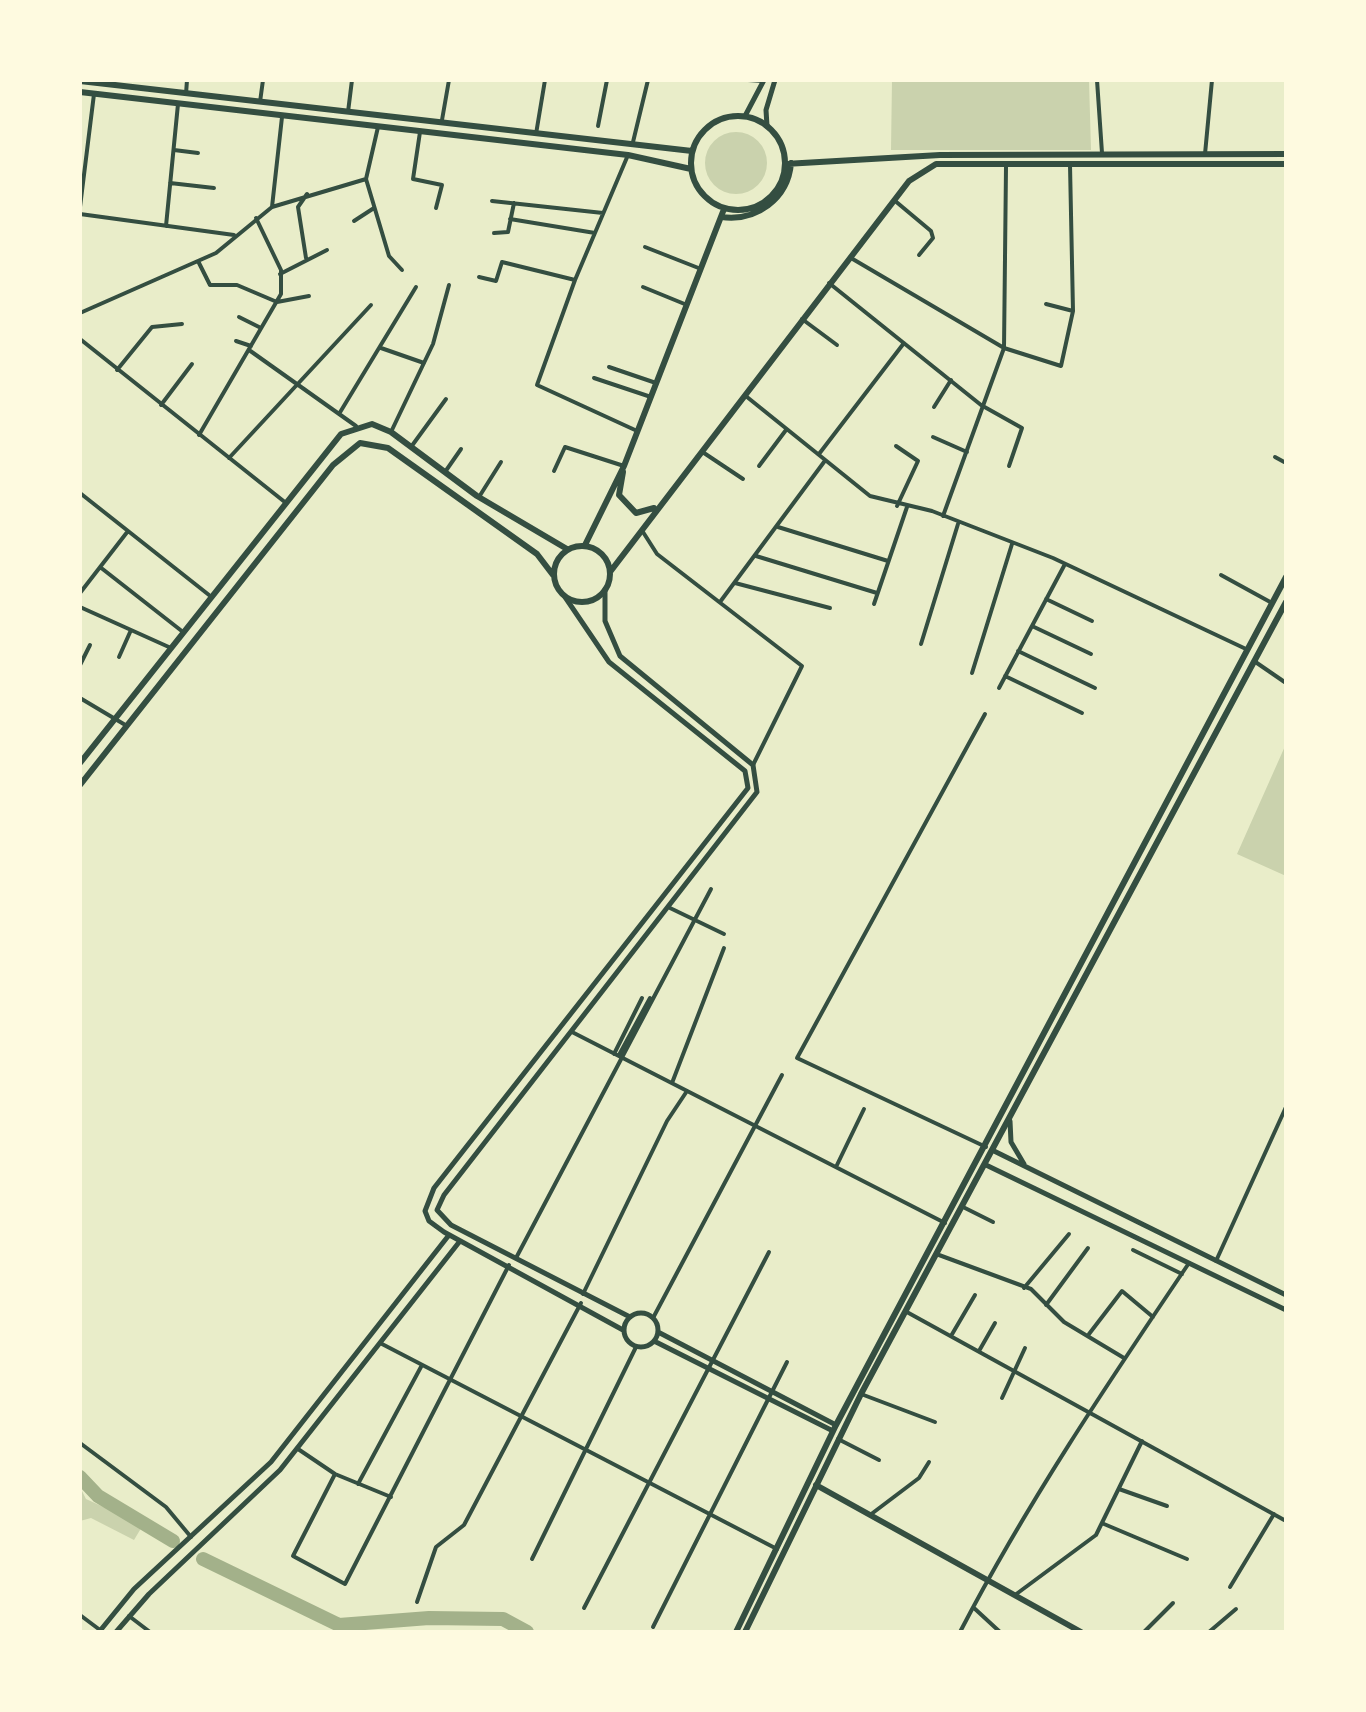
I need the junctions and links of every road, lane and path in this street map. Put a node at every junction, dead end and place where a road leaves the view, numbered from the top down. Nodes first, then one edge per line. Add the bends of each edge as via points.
1 (187, 80) edge
2 (263, 80) edge
3 (352, 80) edge
4 (449, 80) edge
5 (544, 80) edge
6 (606, 80) edge
7 (648, 80) edge
8 (748, 80) edge
9 (775, 80) edge
10 (1100, 80) edge
11 (1212, 80) edge
12 (80, 81) edge
13 (764, 81) edge
14 (108, 82) edge
15 (80, 92) edge
16 (94, 94) junction
17 (186, 94) junction
18 (260, 102) junction
19 (178, 104) junction
20 (348, 112) junction
21 (282, 116) junction
22 (745, 116) junction
23 (441, 123) junction
24 (598, 126) dead end
25 (767, 126) junction
26 (378, 127) junction
27 (420, 132) junction
28 (536, 134) junction
29 (632, 146) junction
30 (174, 150) junction
31 (692, 151) junction
32 (1102, 153) junction
33 (198, 154) dead end
34 (1205, 154) junction
35 (1286, 154) edge
36 (628, 155) junction
37 (900, 158) junction
38 (1006, 163) junction
39 (788, 164) junction
40 (1286, 164) edge
41 (1070, 165) junction
42 (691, 168) junction
43 (366, 180) junction
44 (909, 181) junction
45 (170, 184) junction
46 (214, 188) dead end
47 (307, 194) junction
48 (894, 200) junction
49 (492, 201) dead end
50 (514, 203) junction
51 (80, 207) edge
52 (272, 207) junction
53 (374, 208) junction
54 (436, 208) dead end
55 (604, 213) junction
56 (723, 213) junction
57 (80, 214) edge
58 (256, 218) junction
59 (510, 219) junction
60 (354, 221) dead end
61 (166, 226) junction
62 (595, 232) junction
63 (494, 233) dead end
64 (234, 235) junction
65 (645, 246) dead end
66 (328, 250) dead end
67 (919, 254) dead end
68 (850, 257) junction
69 (306, 258) junction
70 (198, 261) junction
71 (701, 269) junction
72 (402, 270) dead end
73 (280, 272) junction
74 (479, 276) dead end
75 (575, 280) junction
76 (829, 283) junction
77 (450, 285) dead end
78 (416, 287) dead end
79 (643, 287) dead end
80 (309, 296) dead end
81 (276, 302) junction
82 (1046, 304) dead end
83 (371, 305) dead end
84 (686, 306) junction
85 (1073, 311) junction
86 (80, 312) edge
87 (239, 318) dead end
88 (802, 319) junction
89 (182, 324) dead end
90 (261, 328) junction
91 (80, 339) edge
92 (236, 341) dead end
93 (904, 343) junction
94 (837, 345) dead end
95 (85, 346) junction
96 (250, 348) junction
97 (382, 348) junction
98 (1004, 348) junction
99 (80, 352) edge
100 (424, 363) junction
101 (192, 364) dead end
102 (609, 367) dead end
103 (117, 370) junction
104 (594, 378) dead end
105 (950, 380) junction
106 (296, 384) junction
107 (656, 384) junction
108 (744, 394) junction
109 (651, 397) junction
110 (446, 399) dead end
111 (161, 405) junction
112 (981, 405) junction
113 (934, 407) dead end
114 (339, 414) junction
115 (356, 426) junction
116 (786, 430) junction
117 (638, 431) junction
118 (392, 432) junction
119 (199, 435) junction
120 (933, 437) dead end
121 (411, 446) junction
122 (896, 446) dead end
123 (461, 449) dead end
124 (700, 450) junction
125 (967, 452) junction
126 (818, 456) junction
127 (1275, 457) dead end
128 (228, 458) junction
129 (824, 461) junction
130 (501, 462) dead end
131 (1286, 463) edge
132 (624, 466) junction
133 (759, 466) dead end
134 (1009, 466) dead end
135 (554, 471) dead end
136 (445, 472) junction
137 (743, 480) dead end
138 (80, 493) edge
139 (479, 497) junction
140 (286, 503) junction
141 (897, 506) junction
142 (656, 507) junction
143 (906, 507) junction
144 (943, 516) junction
145 (515, 520) junction
146 (959, 522) junction
147 (640, 528) junction
148 (778, 528) junction
149 (128, 531) junction
150 (506, 532) junction
151 (1013, 543) junction
152 (254, 544) junction
153 (585, 545) junction
154 (567, 549) junction
155 (264, 552) junction
156 (756, 556) junction
157 (888, 561) junction
158 (1065, 564) junction
159 (100, 567) junction
160 (610, 572) junction
161 (553, 575) junction
162 (1221, 575) dead end
163 (1286, 578) edge
164 (735, 583) junction
165 (605, 589) junction
166 (80, 593) edge
167 (878, 593) junction
168 (212, 597) junction
169 (565, 597) junction
170 (1046, 599) junction
171 (720, 602) junction
172 (1286, 602) edge
173 (1272, 603) junction
174 (874, 604) dead end
175 (80, 607) edge
176 (830, 608) dead end
177 (1092, 621) dead end
178 (1032, 626) junction
179 (131, 630) junction
180 (184, 632) junction
181 (921, 644) dead end
182 (90, 645) dead end
183 (171, 648) junction
184 (1247, 650) junction
185 (1018, 651) junction
186 (1091, 654) dead end
187 (119, 657) dead end
188 (1254, 661) junction
189 (80, 665) edge
190 (972, 673) dead end
191 (1005, 676) junction
192 (1286, 682) edge
193 (998, 688) dead end
194 (1095, 688) dead end
195 (80, 698) edge
196 (1082, 713) dead end
197 (985, 714) dead end
198 (116, 718) junction
199 (127, 726) junction
200 (81, 761) edge
201 (753, 765) junction
202 (80, 786) edge
203 (1160, 812) junction
204 (1171, 817) junction
205 (670, 908) junction
206 (650, 913) junction
207 (660, 920) junction
208 (724, 934) dead end
209 (724, 948) dead end
210 (642, 998) dead end
211 (572, 1032) junction
212 (616, 1055) junction
213 (782, 1075) dead end
214 (672, 1083) junction
215 (687, 1091) junction
216 (864, 1109) dead end
217 (1285, 1111) edge
218 (1010, 1121) junction
219 (756, 1126) junction
220 (986, 1147) junction
221 (994, 1151) junction
222 (982, 1163) junction
223 (1025, 1166) junction
224 (836, 1167) junction
225 (963, 1206) junction
226 (992, 1222) dead end
227 (945, 1223) junction
228 (1069, 1234) dead end
229 (449, 1235) junction
230 (1165, 1236) junction
231 (460, 1240) junction
232 (439, 1248) junction
233 (1088, 1248) dead end
234 (1158, 1248) junction
235 (1133, 1250) dead end
236 (769, 1252) dead end
237 (937, 1254) junction
238 (449, 1255) junction
239 (516, 1258) junction
240 (1216, 1261) junction
241 (1189, 1263) junction
242 (508, 1266) junction
243 (1182, 1274) junction
244 (1024, 1288) junction
245 (583, 1294) junction
246 (975, 1295) dead end
247 (1286, 1295) edge
248 (581, 1302) junction
249 (1046, 1305) junction
250 (1286, 1310) edge
251 (906, 1311) junction
252 (630, 1317) junction
253 (1153, 1317) junction
254 (652, 1318) junction
255 (996, 1323) dead end
256 (623, 1330) junction
257 (658, 1332) junction
258 (1089, 1334) junction
259 (950, 1336) junction
260 (654, 1341) junction
261 (382, 1344) junction
262 (636, 1347) junction
263 (1024, 1348) dead end
264 (979, 1352) junction
265 (1124, 1358) junction
266 (788, 1362) dead end
267 (422, 1365) junction
268 (709, 1366) junction
269 (1014, 1371) junction
270 (450, 1378) junction
271 (860, 1394) junction
272 (771, 1396) junction
273 (1002, 1398) dead end
274 (1089, 1412) junction
275 (519, 1415) junction
276 (934, 1422) dead end
277 (838, 1431) junction
278 (1142, 1441) junction
279 (80, 1443) edge
280 (298, 1449) junction
281 (585, 1449) junction
282 (879, 1460) dead end
283 (928, 1462) dead end
284 (335, 1474) junction
285 (648, 1482) junction
286 (358, 1484) junction
287 (816, 1485) junction
288 (1118, 1488) junction
289 (391, 1497) junction
290 (1166, 1506) dead end
291 (710, 1514) junction
292 (1274, 1514) junction
293 (870, 1515) junction
294 (1286, 1521) edge
295 (1102, 1523) junction
296 (190, 1536) junction
297 (778, 1549) junction
298 (1187, 1559) dead end
299 (532, 1560) dead end
300 (986, 1579) junction
301 (1230, 1587) dead end
302 (1015, 1596) junction
303 (418, 1602) dead end
304 (1173, 1603) dead end
305 (973, 1606) junction
306 (584, 1608) dead end
307 (1236, 1609) dead end
308 (80, 1615) edge
309 (129, 1616) junction
310 (653, 1627) dead end
311 (99, 1631) edge
312 (116, 1632) edge
313 (150, 1632) edge
314 (736, 1632) edge
315 (745, 1632) edge
316 (960, 1632) edge
317 (1000, 1632) edge
318 (1082, 1632) edge
319 (1144, 1632) edge
320 (1209, 1632) edge

1 - 17 street
2 - 18 street
3 - 20 street
4 - 23 street
5 - 28 street
6 - 24 street
7 - 29 street
8 - 13 street
9 - 25 main road
10 - 32 street
11 - 34 street
12 - 14 main road
13 - 22 main road
14 - 17 main road
15 - 16 main road
16 - 19 main road
16 - 51 street
17 - 18 main road
18 - 20 main road
19 - 21 main road
19 - 30 street
20 - 23 main road
21 - 26 main road
21 - 52 street
22 - 25 main road
22 - 31 main road via 709,126
23 - 28 main road
25 - 39 main road
26 - 27 main road
26 - 43 street
27 - 36 main road
27 - 54 street via 413,179 442,185
28 - 29 main road
29 - 31 main road
30 - 33 street
30 - 45 street
31 - 42 main road
32 - 34 main road
32 - 37 main road
34 - 35 main road
36 - 42 main road
36 - 55 street
37 - 39 main road
37 - 44 main road
38 - 41 main road
38 - 44 main road via 936,164
38 - 98 street
39 - 56 main road via 769,199
40 - 41 main road
41 - 85 street
42 - 56 main road via 700,192
43 - 47 street
43 - 53 street
44 - 48 main road
45 - 46 street
45 - 61 street
47 - 52 street
47 - 69 street via 298,208
48 - 67 street via 931,231 933,238
48 - 68 main road
49 - 50 street
50 - 55 street
50 - 59 street
52 - 58 street
53 - 60 street
53 - 72 street via 390,256
55 - 62 street
56 - 71 main road
57 - 61 street
58 - 64 street
58 - 73 street
59 - 62 street
59 - 63 street via 508,232
61 - 64 street
62 - 75 street
64 - 70 street
65 - 71 street
66 - 69 street
68 - 76 main road
68 - 98 street
69 - 73 street
70 - 81 street via 210,285 237,285
70 - 86 street
71 - 84 main road
73 - 81 street
74 - 75 street via 496,281 502,262
75 - 117 street via 537,386
76 - 88 main road
76 - 93 street
77 - 100 street
78 - 97 street
79 - 84 street
80 - 81 street
81 - 90 street
82 - 85 street
83 - 106 street
84 - 107 main road
85 - 98 street via 1061,366
87 - 90 street
88 - 94 street
88 - 108 main road
89 - 103 street via 152,327
90 - 96 street
91 - 95 street
92 - 96 street
93 - 105 street
93 - 126 street
95 - 99 street
95 - 103 street
96 - 106 street
96 - 119 street
97 - 100 street
97 - 114 street
98 - 112 street
100 - 118 street
101 - 111 street
102 - 107 street
103 - 111 street
104 - 109 street
105 - 112 street
105 - 113 street
106 - 114 street
106 - 128 street
107 - 109 main road
108 - 116 street
108 - 124 main road
109 - 117 main road
110 - 121 street
111 - 119 street
112 - 125 street
112 - 134 street via 1022,428
114 - 115 street
115 - 118 main road
115 - 140 main road via 341,434
116 - 126 street
116 - 133 street
117 - 132 main road
118 - 121 main road
119 - 128 street
120 - 125 street
121 - 136 main road
122 - 141 street via 918,461
123 - 136 street
124 - 137 street
124 - 142 main road
125 - 144 street
126 - 129 street
127 - 131 street
128 - 140 street
129 - 141 street via 858,489
129 - 148 street
130 - 139 street
132 - 135 street via 565,447
132 - 142 main road via 618,496 624,505 636,513
132 - 153 main road
136 - 139 main road
138 - 149 street
139 - 145 main road
140 - 152 main road
141 - 143 street
142 - 147 main road
143 - 144 street
143 - 157 street
144 - 146 street
145 - 150 main road
145 - 154 main road
146 - 151 street
146 - 181 street
147 - 160 main road
147 - 171 street via 657,554
148 - 156 street
148 - 157 street
149 - 159 street
149 - 168 street
150 - 155 main road via 388,448 369,442 341,457
150 - 161 main road
151 - 158 street
151 - 190 street
152 - 155 main road
152 - 168 main road
153 - 154 main road
153 - 160 main road via 603,555
154 - 161 main road
155 - 199 main road
156 - 164 street
156 - 167 street
157 - 167 street
158 - 170 street
158 - 184 street
159 - 166 street
159 - 180 street
160 - 165 main road
161 - 169 main road
162 - 173 street
163 - 173 main road
164 - 171 street
164 - 176 street
165 - 169 main road via 588,601
165 - 201 main road via 605,620 620,656
167 - 174 street
168 - 180 main road
169 - 206 main road via 609,662 749,779
170 - 177 street
170 - 178 street
171 - 201 street via 802,666
172 - 188 main road
173 - 184 main road
175 - 179 street
178 - 185 street
178 - 186 street
179 - 183 street
179 - 187 street
180 - 183 main road
182 - 189 street
183 - 198 main road
184 - 203 main road
185 - 191 street
185 - 194 street
188 - 192 street
188 - 204 main road
191 - 193 street
191 - 196 street
195 - 198 street
197 - 220 street via 797,1058
198 - 199 street
198 - 200 main road
199 - 202 main road
201 - 205 main road via 757,792 750,807
203 - 204 main road
203 - 220 main road
204 - 218 main road
205 - 207 main road
205 - 208 street
206 - 207 main road
206 - 229 main road via 434,1188 428,1221
207 - 211 main road
209 - 214 street
210 - 212 street
211 - 212 street
211 - 239 main road via 439,1203 443,1220
212 - 214 street
212 - 239 street via 711,889
213 - 219 street
214 - 215 street
215 - 219 street
215 - 245 street
216 - 224 street
217 - 240 street
218 - 221 main road
218 - 223 main road via 1010,1142
219 - 224 street
219 - 254 street
220 - 221 main road
220 - 222 main road
221 - 222 main road
221 - 223 main road
222 - 225 main road
222 - 227 main road
222 - 234 main road
223 - 230 main road
224 - 227 street
225 - 226 street
225 - 237 main road
227 - 277 main road
228 - 244 street
229 - 231 main road
229 - 232 main road
230 - 234 main road
230 - 240 main road
231 - 238 main road
231 - 242 main road
232 - 238 main road
232 - 296 main road via 282,1449
233 - 249 street
234 - 241 main road
235 - 243 street
236 - 268 street
237 - 244 street
237 - 251 main road
238 - 261 main road
239 - 245 main road
240 - 247 main road
241 - 243 street
241 - 250 main road
242 - 248 main road
242 - 270 street
243 - 253 street
244 - 249 street
245 - 252 main road
246 - 259 street
248 - 256 main road
248 - 275 street
249 - 258 street
251 - 259 street
251 - 271 main road
252 - 254 main road
252 - 256 main road
253 - 258 street via 1122,1292
253 - 265 street
254 - 257 main road
255 - 264 street
256 - 262 main road
257 - 260 main road
257 - 268 main road
258 - 265 street
259 - 264 street
260 - 262 main road
260 - 268 main road
261 - 267 street
261 - 280 main road
262 - 281 street
263 - 269 street
264 - 269 street
265 - 274 street
266 - 272 street
267 - 270 street
267 - 286 street
268 - 272 main road
268 - 285 street
269 - 273 street
269 - 274 street
270 - 275 street
270 - 289 street
271 - 276 street
271 - 277 main road
272 - 277 main road
272 - 291 street
274 - 278 street
274 - 300 street
275 - 281 street
275 - 303 street via 464,1525 436,1546
277 - 282 street
277 - 287 main road
277 - 297 main road
278 - 288 street
278 - 292 street
279 - 296 street via 166,1508
280 - 284 street
280 - 309 main road
281 - 285 street
281 - 299 street
283 - 293 street via 920,1478
284 - 286 street
284 - 289 street via 293,1556 346,1584
285 - 291 street
285 - 306 street
286 - 289 street
287 - 293 main road
287 - 315 main road
288 - 290 street
288 - 295 street
291 - 297 street
291 - 310 street
292 - 294 street
292 - 301 street
293 - 300 main road
295 - 298 street
295 - 302 street via 1096,1535
296 - 311 main road
297 - 314 main road
300 - 302 main road
300 - 305 street
302 - 318 main road
304 - 319 street
305 - 316 street
305 - 317 street
307 - 320 street
308 - 311 street
309 - 312 main road
309 - 313 street

